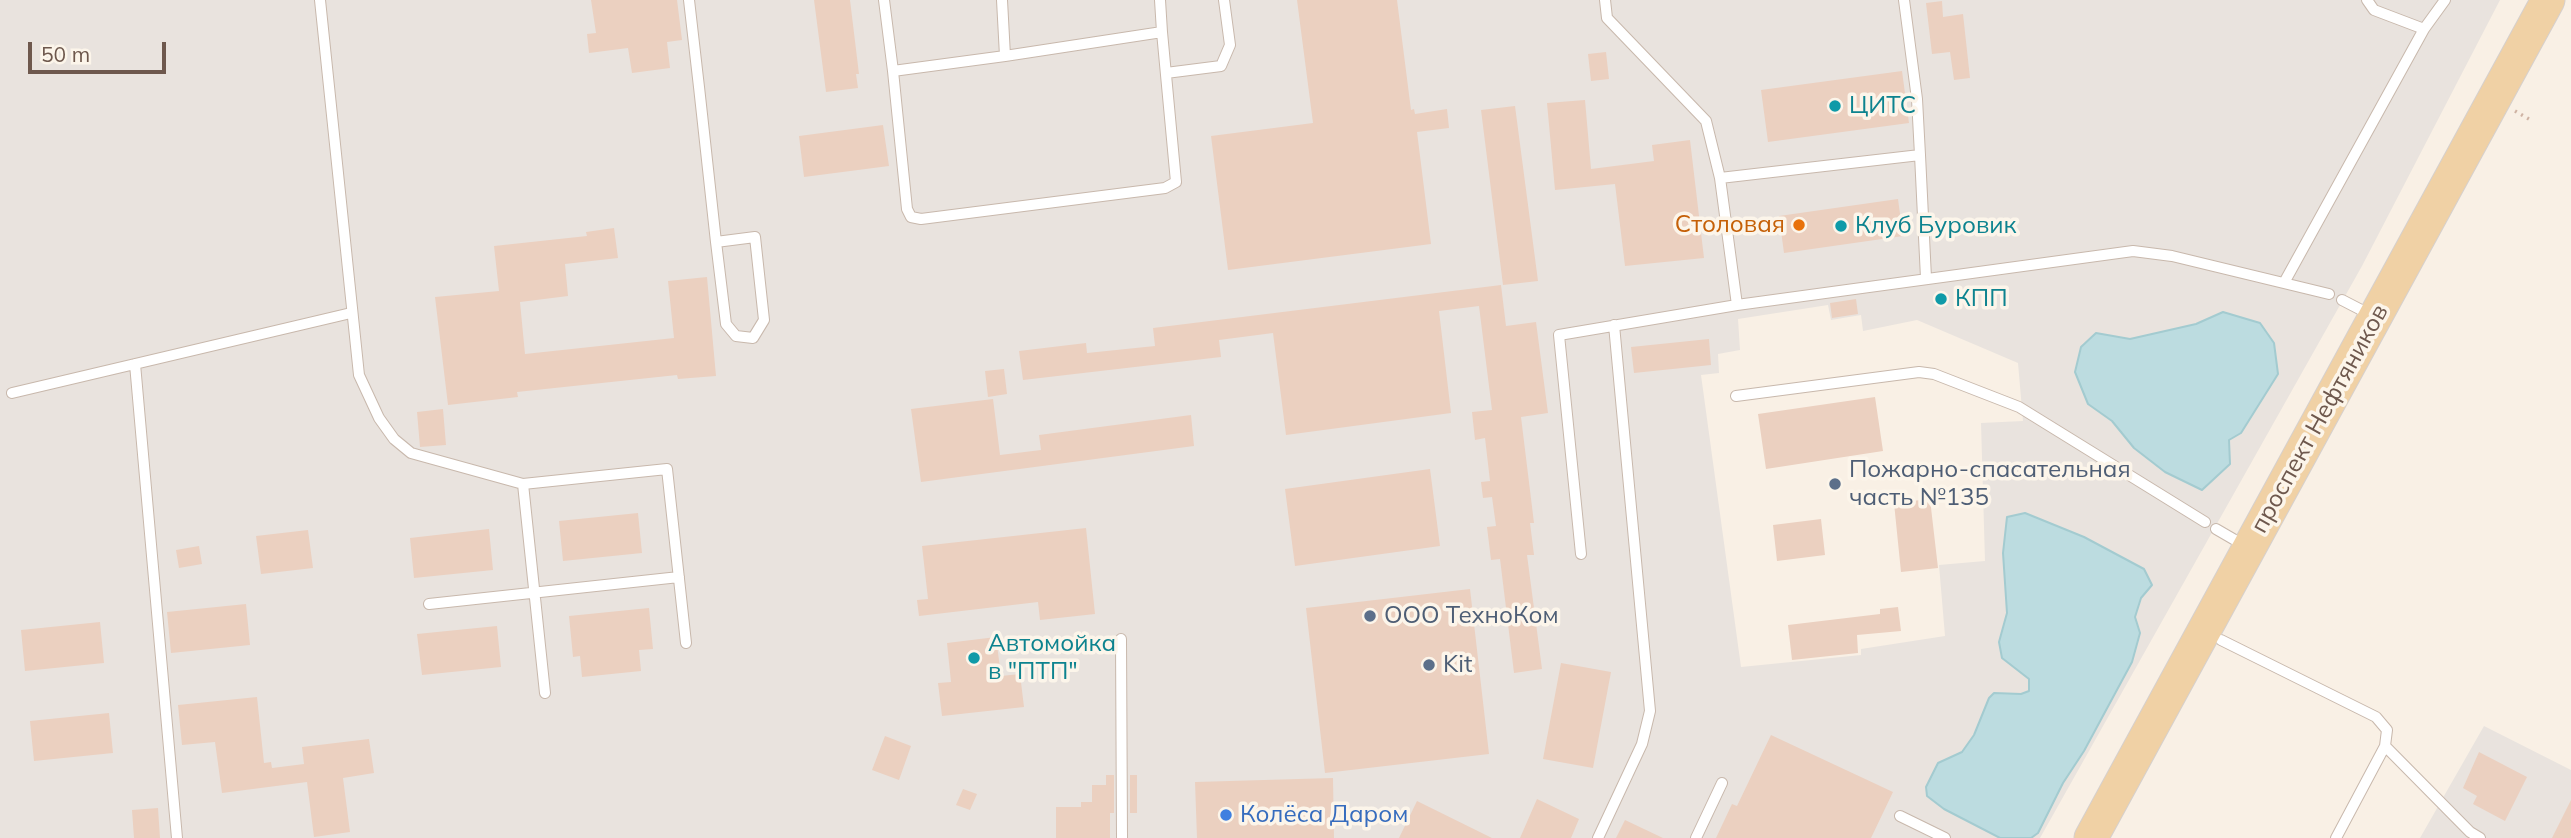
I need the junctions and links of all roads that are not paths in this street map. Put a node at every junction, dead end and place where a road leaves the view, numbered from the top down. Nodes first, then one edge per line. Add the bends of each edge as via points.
1 (320, 0) edge
2 (689, 0) edge
3 (884, 0) edge
4 (1002, 0) edge
5 (1160, 0) edge
6 (1224, 0) edge
7 (1605, 0) edge
8 (1904, 0) edge
9 (2367, 0) edge
10 (2445, 0) edge
11 (2548, 0) edge
12 (2570, 0) edge
13 (2424, 29) junction
14 (1162, 32) junction
15 (1005, 56) junction
16 (893, 71) junction
17 (1166, 72) junction
18 (1920, 155) junction
19 (1720, 178) junction
20 (716, 242) junction
21 (1926, 278) junction
22 (2285, 281) junction
23 (2329, 294) dead end
24 (2342, 300) dead end
25 (1737, 304) junction
26 (351, 313) junction
27 (2376, 317) junction
28 (1614, 325) junction
29 (135, 364) junction
30 (12, 393) dead end
31 (1736, 396) dead end
32 (523, 484) junction
33 (2204, 522) dead end
34 (2216, 529) dead end
35 (2250, 548) junction
36 (1581, 554) dead end
37 (679, 577) junction
38 (535, 593) junction
39 (429, 604) dead end
40 (1121, 639) dead end
41 (2221, 640) junction
42 (686, 643) dead end
43 (545, 692) dead end
44 (2385, 746) junction
45 (1722, 783) dead end
46 (1900, 816) dead end
47 (177, 838) edge
48 (1122, 838) edge
49 (1598, 838) edge
50 (1696, 838) edge
51 (1945, 838) edge
52 (2091, 838) edge
53 (2113, 838) edge
54 (2336, 838) edge
55 (2480, 838) edge

1 - 26 lane
2 - 20 lane
3 - 16 lane
4 - 15 lane
5 - 14 lane
6 - 17 lane via 1230,45 1222,66
7 - 19 lane via 1607,18 1706,121
8 - 18 lane
9 - 13 lane via 2374,10
10 - 13 lane
11 - 27 main road, проспект Нефтяников
12 - 41 main road, проспект Нефтяников
13 - 22 lane
14 - 15 lane
14 - 17 lane
15 - 16 lane
16 - 17 lane via 908,209 911,217 921,219 1165,188 1176,182
18 - 19 lane
18 - 21 lane
19 - 25 lane
20 - 20 lane via 755,237 764,320 753,338 736,337 726,324
21 - 22 lane via 2133,251
21 - 25 lane
22 - 23 lane
24 - 27 lane
25 - 28 lane
26 - 29 lane
26 - 32 lane via 359,375 367,397 394,439 427,460
27 - 35 main road, проспект Нефтяников
28 - 36 lane via 1559,335
28 - 49 lane via 1650,711 1642,744
29 - 30 lane
29 - 47 lane
31 - 33 lane via 1919,372 1934,374 2031,414
32 - 37 lane via 667,469
32 - 38 lane
34 - 35 lane
35 - 52 main road, проспект Нефтяников
37 - 38 lane
37 - 42 lane
38 - 39 lane
38 - 43 lane
40 - 48 lane
41 - 44 lane via 2376,717 2387,730
41 - 53 main road, проспект Нефтяников
44 - 54 lane
44 - 55 lane
45 - 50 lane
46 - 51 lane

